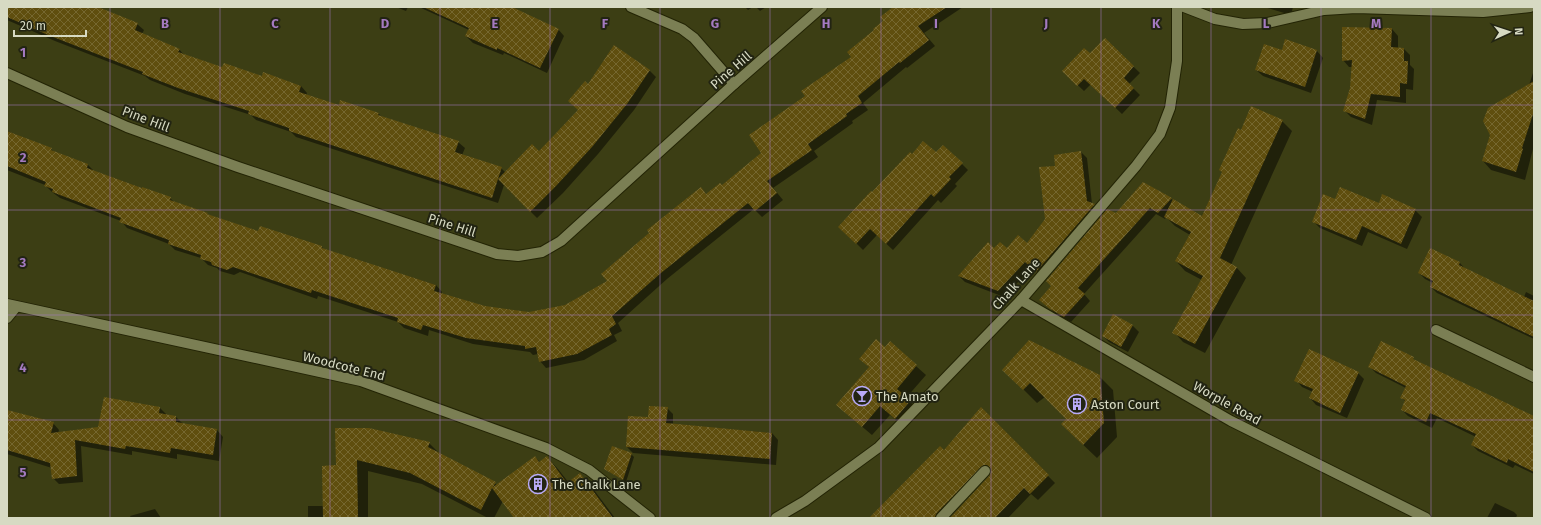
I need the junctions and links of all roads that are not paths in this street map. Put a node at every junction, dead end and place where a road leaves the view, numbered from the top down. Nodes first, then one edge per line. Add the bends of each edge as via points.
1 (631, 7) edge
2 (822, 7) edge
3 (1177, 7) edge
4 (1184, 7) edge
5 (1530, 7) edge
6 (7, 73) edge
7 (734, 84) junction
8 (1021, 300) junction
9 (12, 305) edge
10 (7, 318) edge
11 (1436, 330) dead end
12 (1534, 377) edge
13 (985, 471) dead end
14 (650, 518) edge
15 (776, 518) edge
16 (941, 518) edge
17 (1426, 518) edge

1 - 7 street via 682,29 694,38
2 - 7 street, Pine Hill
3 - 8 street, Chalk Lane via 1178,43 1170,108 1160,134 1132,172
4 - 5 street via 1215,19 1243,24 1267,23 1324,10 1356,8 1483,12
6 - 7 street, Pine Hill via 127,127 238,167 497,254 518,256 542,252 561,242
8 - 15 street, Chalk Lane via 879,447 805,501
8 - 17 street, Worple Road via 1231,422
9 - 10 street
9 - 14 street, Woodcote End via 361,381 546,448 589,470
11 - 12 street
13 - 16 street

